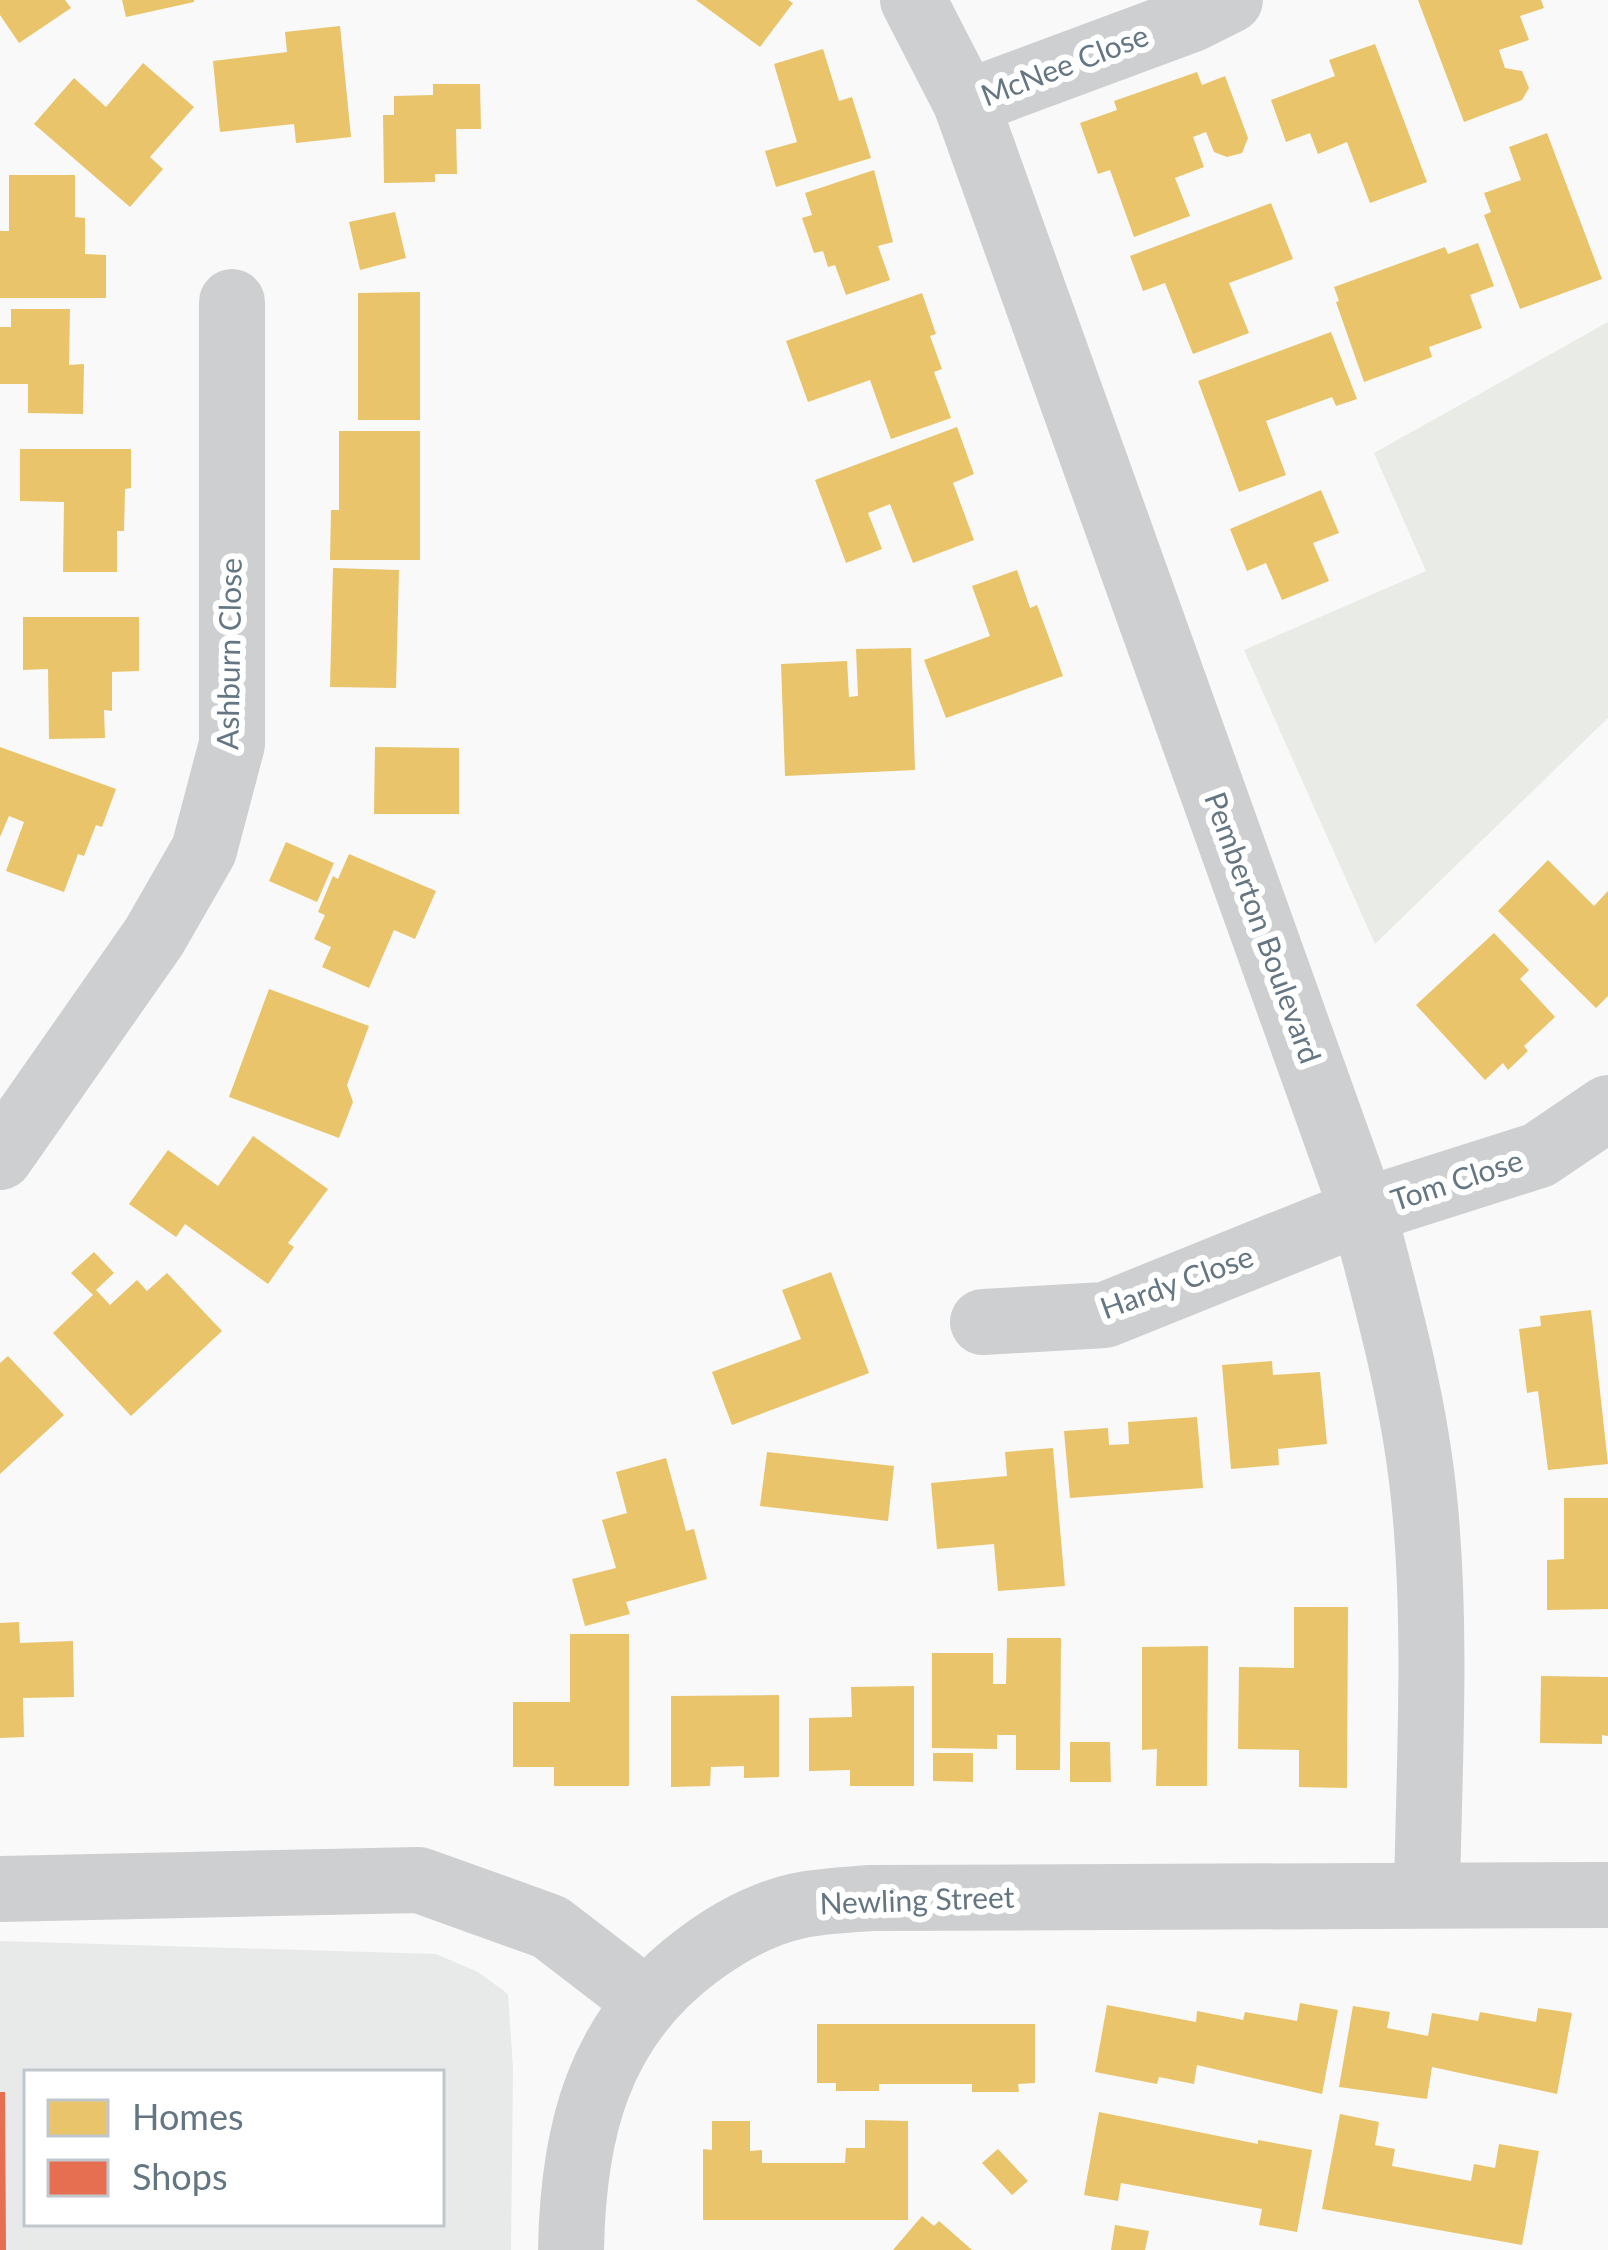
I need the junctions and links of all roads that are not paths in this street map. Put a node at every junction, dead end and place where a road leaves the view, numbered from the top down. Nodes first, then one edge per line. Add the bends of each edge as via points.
1 (913, 0) edge
2 (1230, 0) edge
3 (967, 103) junction
4 (232, 302) dead end
5 (1608, 1108) edge
6 (0, 1157) edge
7 (1364, 1210) junction
8 (983, 1322) dead end
9 (0, 1889) edge
10 (1427, 1895) junction
11 (1608, 1895) edge
12 (645, 2000) junction
13 (572, 2250) edge

1 - 3 street, Pemberton Boulevard
2 - 3 street, McNee Close
3 - 7 street, Pemberton Boulevard
4 - 6 street, Ashburn Close via 232,743 204,850 154,938
5 - 7 street, Tom Close via 1539,1155
7 - 8 street, Hardy Close via 1105,1315
7 - 10 street, Pemberton Boulevard via 1403,1362 1425,1508
9 - 12 street via 419,1880 550,1927
10 - 11 street, Newling Street
10 - 12 street, Newling Street via 872,1898 795,1906 718,1940
12 - 13 street, Newling Street via 619,2038 581,2133

